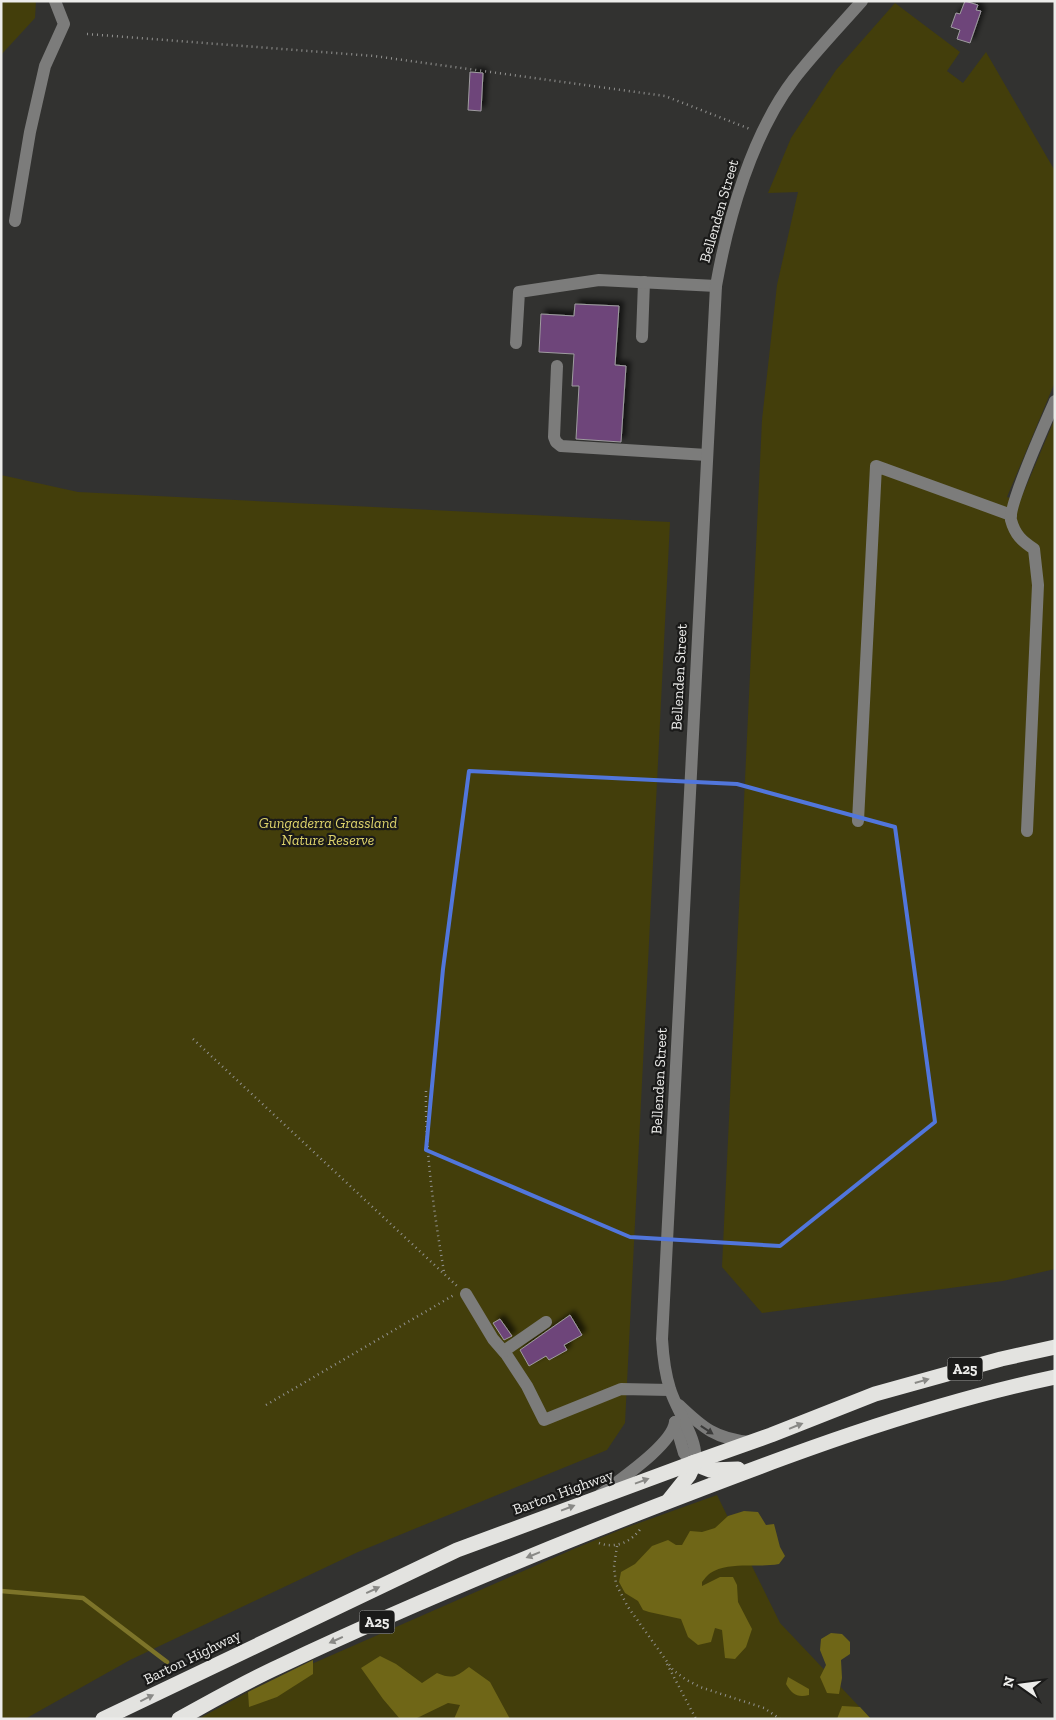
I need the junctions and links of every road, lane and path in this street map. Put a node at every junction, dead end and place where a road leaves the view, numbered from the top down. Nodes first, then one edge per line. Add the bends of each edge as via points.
1 (55, 1) edge
2 (862, 1) edge
3 (87, 34) dead end
4 (761, 133) junction
5 (15, 221) dead end
6 (644, 282) junction
7 (716, 286) junction
8 (642, 337) dead end
9 (516, 343) dead end
10 (557, 366) dead end
11 (1055, 401) edge
12 (707, 455) junction
13 (1011, 515) junction
14 (858, 821) dead end
15 (1027, 831) dead end
16 (193, 1039) dead end
17 (426, 1091) dead end
18 (444, 1274) junction
19 (464, 1292) junction
20 (546, 1322) dead end
21 (1055, 1347) edge
22 (504, 1351) junction
23 (1055, 1377) edge
24 (672, 1395) junction
25 (266, 1404) dead end
26 (675, 1422) junction
27 (750, 1442) junction
28 (694, 1463) junction
29 (759, 1466) junction
30 (596, 1498) junction
31 (668, 1501) junction
32 (617, 1546) dead end
33 (666, 1662) dead end
34 (103, 1719) edge
35 (179, 1719) edge
36 (696, 1719) edge
37 (780, 1719) edge

1 - 5 street via 64,24 46,66 30,132
2 - 4 street, Bellenden Street via 793,80
3 - 4 path via 374,56 665,96
4 - 7 street, Bellenden Street via 740,188 723,246
6 - 7 street
6 - 8 street
6 - 9 street via 599,280 519,292
7 - 12 street, Bellenden Street
10 - 12 street via 554,437 561,446
11 - 13 street via 1014,500
12 - 24 street, Bellenden Street via 662,1339
13 - 14 street via 876,466
13 - 15 street via 1019,538 1034,549 1038,585
16 - 18 path
17 - 18 path via 426,1132
18 - 19 path
19 - 22 street
19 - 25 path
20 - 22 street
27 -> 21 highway, Barton Highway / A25 via 875,1394
22 - 24 street via 544,1420 621,1389
23 - 29 highway, A25 via 886,1423
24 - 26 street, Bellenden Street
24 -> 27 street via 714,1434 729,1440
24 - 28 street, Bellenden Street via 695,1448
26 - 28 street, Bellenden Street via 684,1453
26 - 30 street via 662,1444
27 - 28 highway, Barton Highway / A25
28 - 29 highway via 714,1471
30 -> 28 highway, Barton Highway / A25
28 - 31 highway via 689,1475
29 - 31 highway, A25
34 -> 30 highway, Barton Highway / A25 via 457,1550
31 -> 35 highway, A25 via 492,1571 278,1666
32 - 37 path via 616,1584 673,1670 700,1687 764,1708
33 - 36 path

